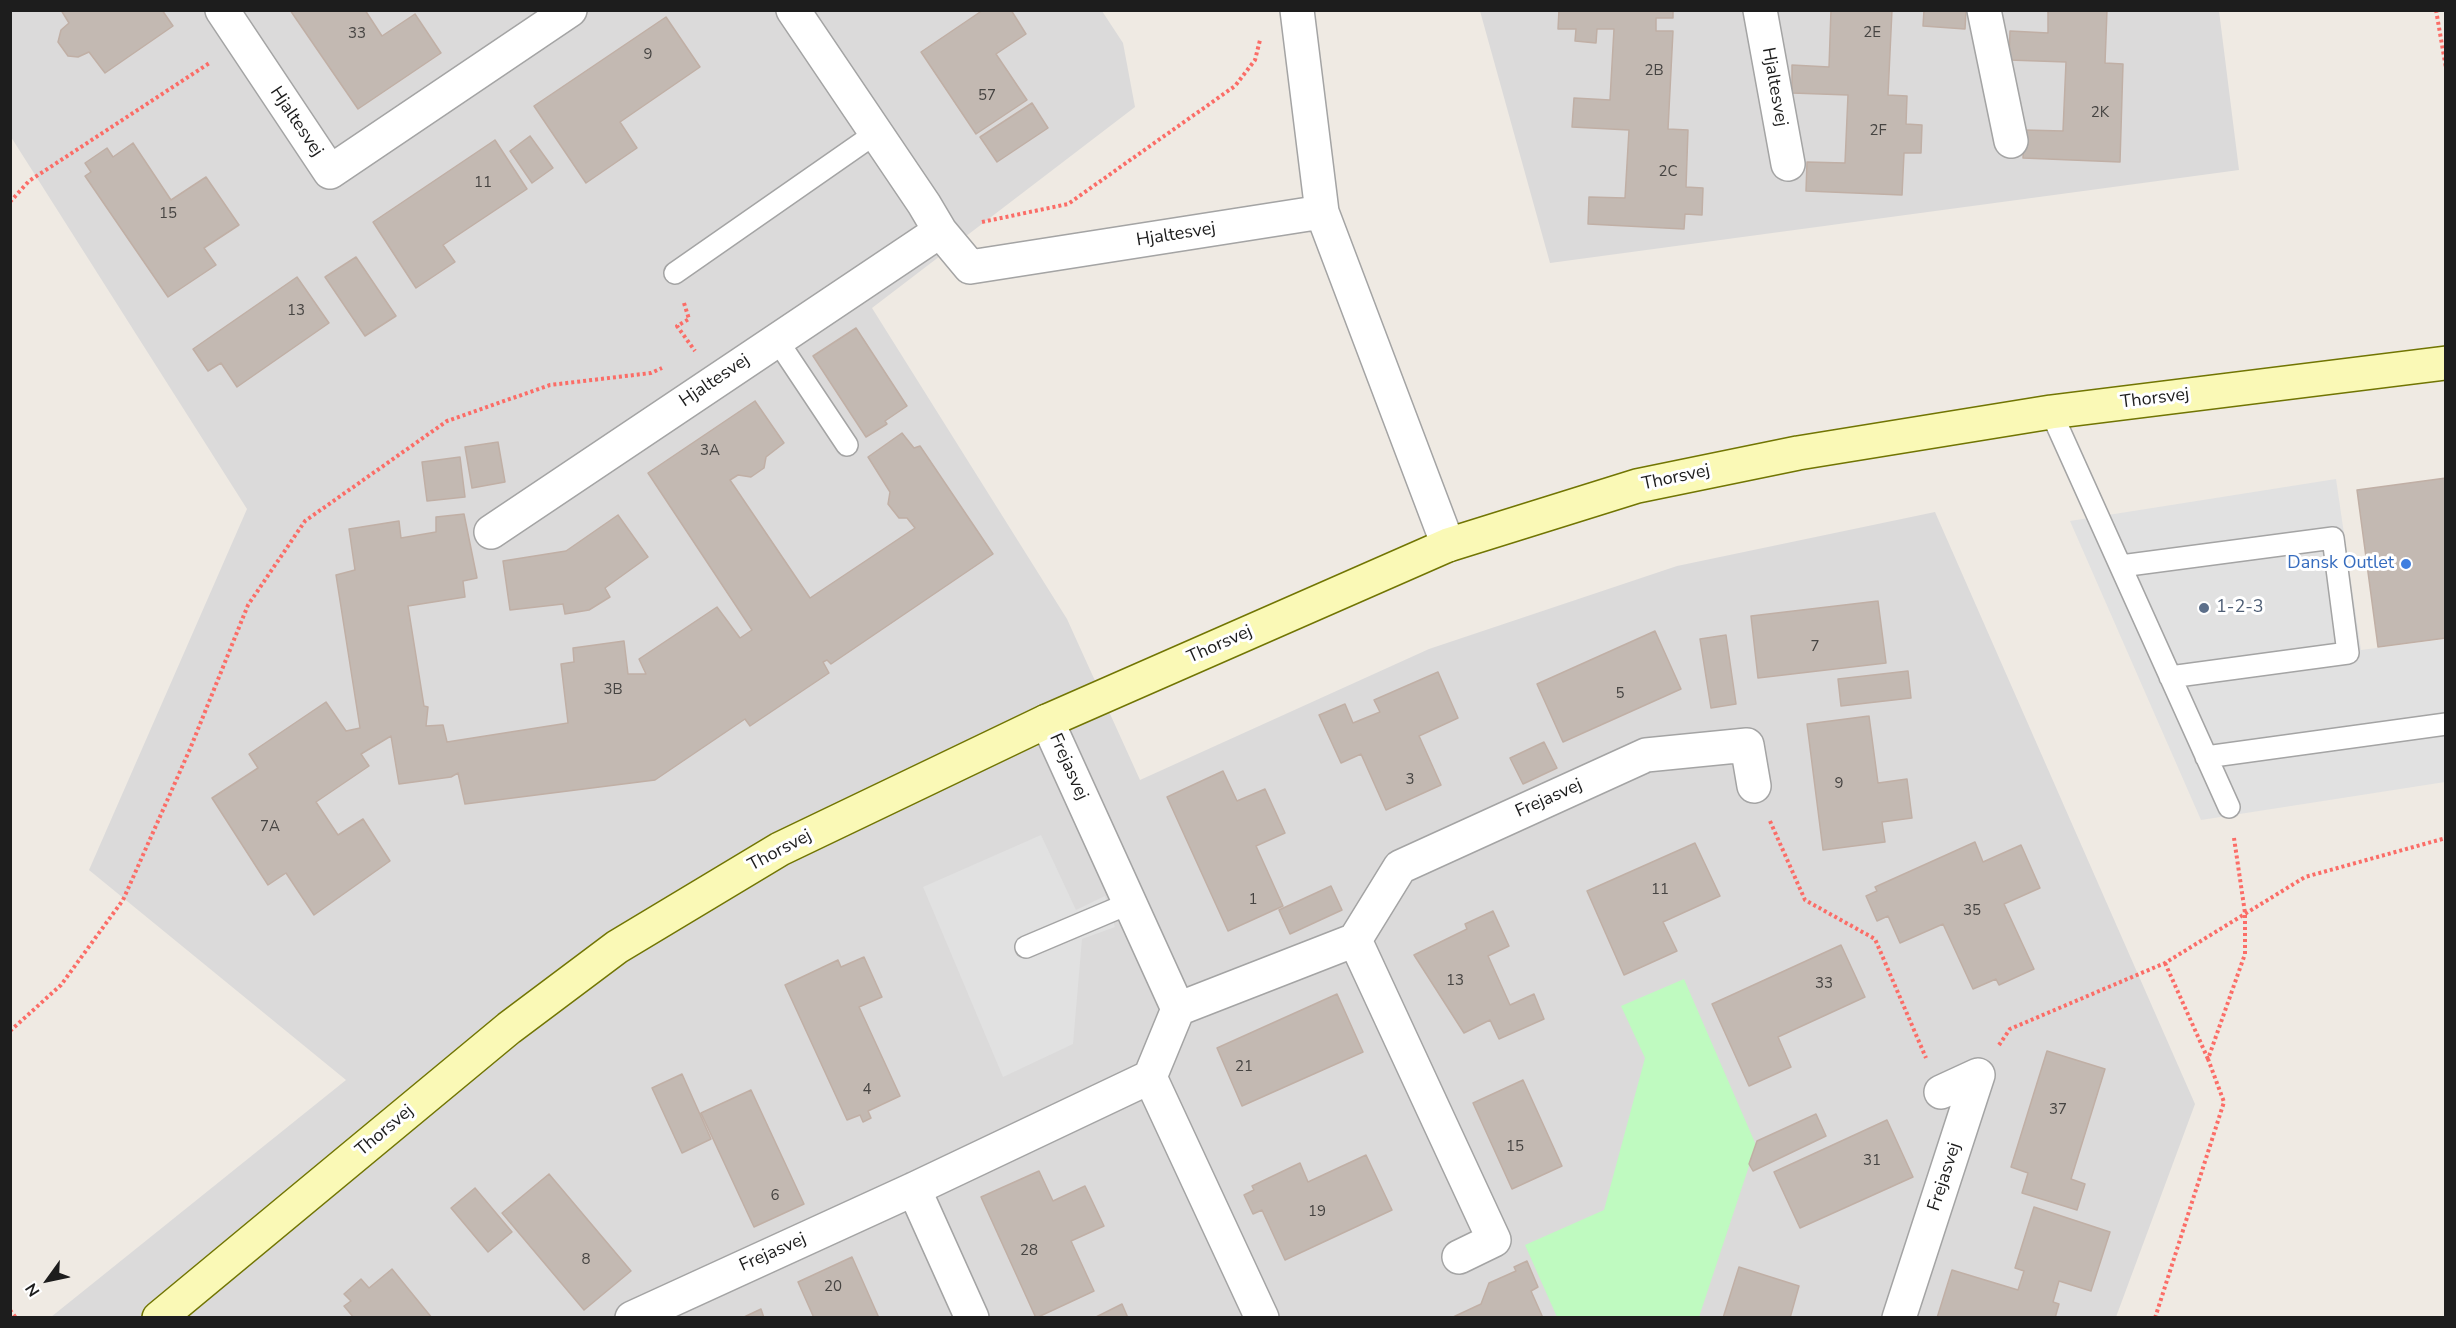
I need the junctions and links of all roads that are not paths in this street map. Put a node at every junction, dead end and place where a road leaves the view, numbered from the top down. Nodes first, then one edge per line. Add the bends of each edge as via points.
1 (222, 10) edge
2 (570, 10) edge
3 (794, 10) edge
4 (1298, 10) edge
5 (1760, 10) edge
6 (1984, 10) edge
7 (876, 133) junction
8 (2011, 141) dead end
9 (1788, 164) dead end
10 (1322, 212) junction
11 (940, 231) junction
12 (675, 273) road end
13 (777, 340) junction
14 (2445, 363) edge
15 (2051, 412) junction
16 (847, 445) dead end
17 (491, 532) dead end
18 (1448, 545) junction
19 (2121, 567) junction
20 (2170, 677) junction
21 (1047, 721) junction
22 (2445, 724) edge
23 (2206, 757) junction
24 (1754, 786) road end
25 (2229, 807) road end
26 (1130, 903) junction
27 (1355, 940) junction
28 (1026, 947) dead end
29 (1178, 1010) junction
30 (1150, 1077) junction
31 (1941, 1092) road end
32 (914, 1190) junction
33 (1459, 1257) dead end
34 (159, 1317) edge
35 (632, 1317) edge
36 (972, 1317) edge
37 (1262, 1317) edge
38 (1899, 1317) edge

1 - 2 street, Hjaltesvej via 330,172
3 - 7 street, Hjaltesvej
4 - 10 street
5 - 9 street, Hjaltesvej
6 - 8 street
7 - 11 street, Hjaltesvej
7 - 12 lane
10 - 11 street, Hjaltesvej via 970,267
10 - 18 street
11 - 13 street, Hjaltesvej
13 - 16 lane
13 - 17 street, Hjaltesvej
14 - 15 street, Thorsvej
15 - 18 street, Thorsvej via 1798,453 1637,486
15 - 19 lane
18 - 21 street, Thorsvej
19 - 20 lane
19 - 20 lane via 2332,538 2348,653
20 - 23 lane
21 - 26 street, Frejasvej
21 - 34 street, Thorsvej via 780,849 617,947 509,1028
22 - 23 lane
23 - 25 lane
24 - 27 street, Frejasvej via 1747,745 1646,755 1400,867
26 - 28 lane
26 - 29 street, Frejasvej
27 - 29 street
27 - 33 street via 1494,1240
29 - 30 street
30 - 32 street, Frejasvej
30 - 37 street
31 - 38 street, Frejasvej via 1978,1075
32 - 35 street, Frejasvej
32 - 36 street

